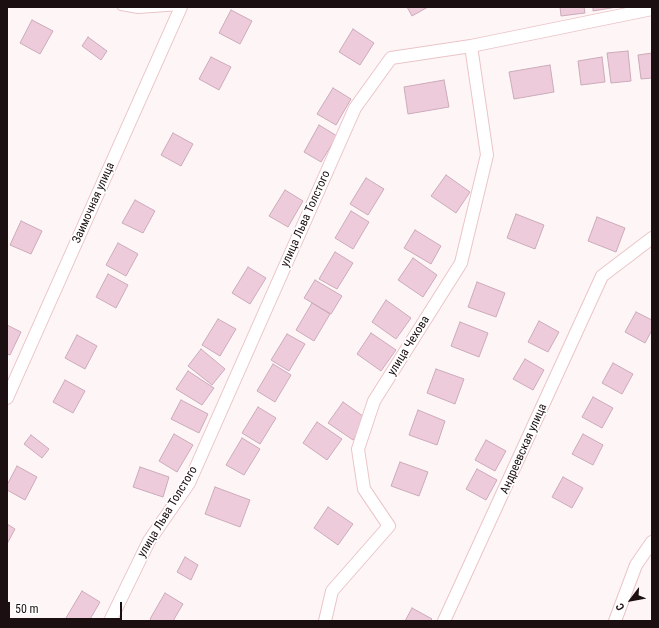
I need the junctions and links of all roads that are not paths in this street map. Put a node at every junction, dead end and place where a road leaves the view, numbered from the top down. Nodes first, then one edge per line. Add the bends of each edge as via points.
1 (121, 7) edge
2 (181, 7) edge
3 (652, 9) edge
4 (471, 46) junction
5 (652, 238) edge
6 (7, 398) edge
7 (652, 542) edge
8 (110, 621) edge
9 (325, 621) edge
10 (444, 621) edge
11 (615, 621) edge

1 - 2 lane via 138,10
2 - 6 street, Заимочная улица
3 - 4 street, улица Льва Толстого
4 - 8 street, улица Льва Толстого via 392,58 355,108 189,483 149,542
4 - 9 street, улица Чехова via 487,155 461,263 374,401 358,448 364,489 389,526 332,591
5 - 10 street, Андреевская улица via 602,276
7 - 11 street via 636,565

